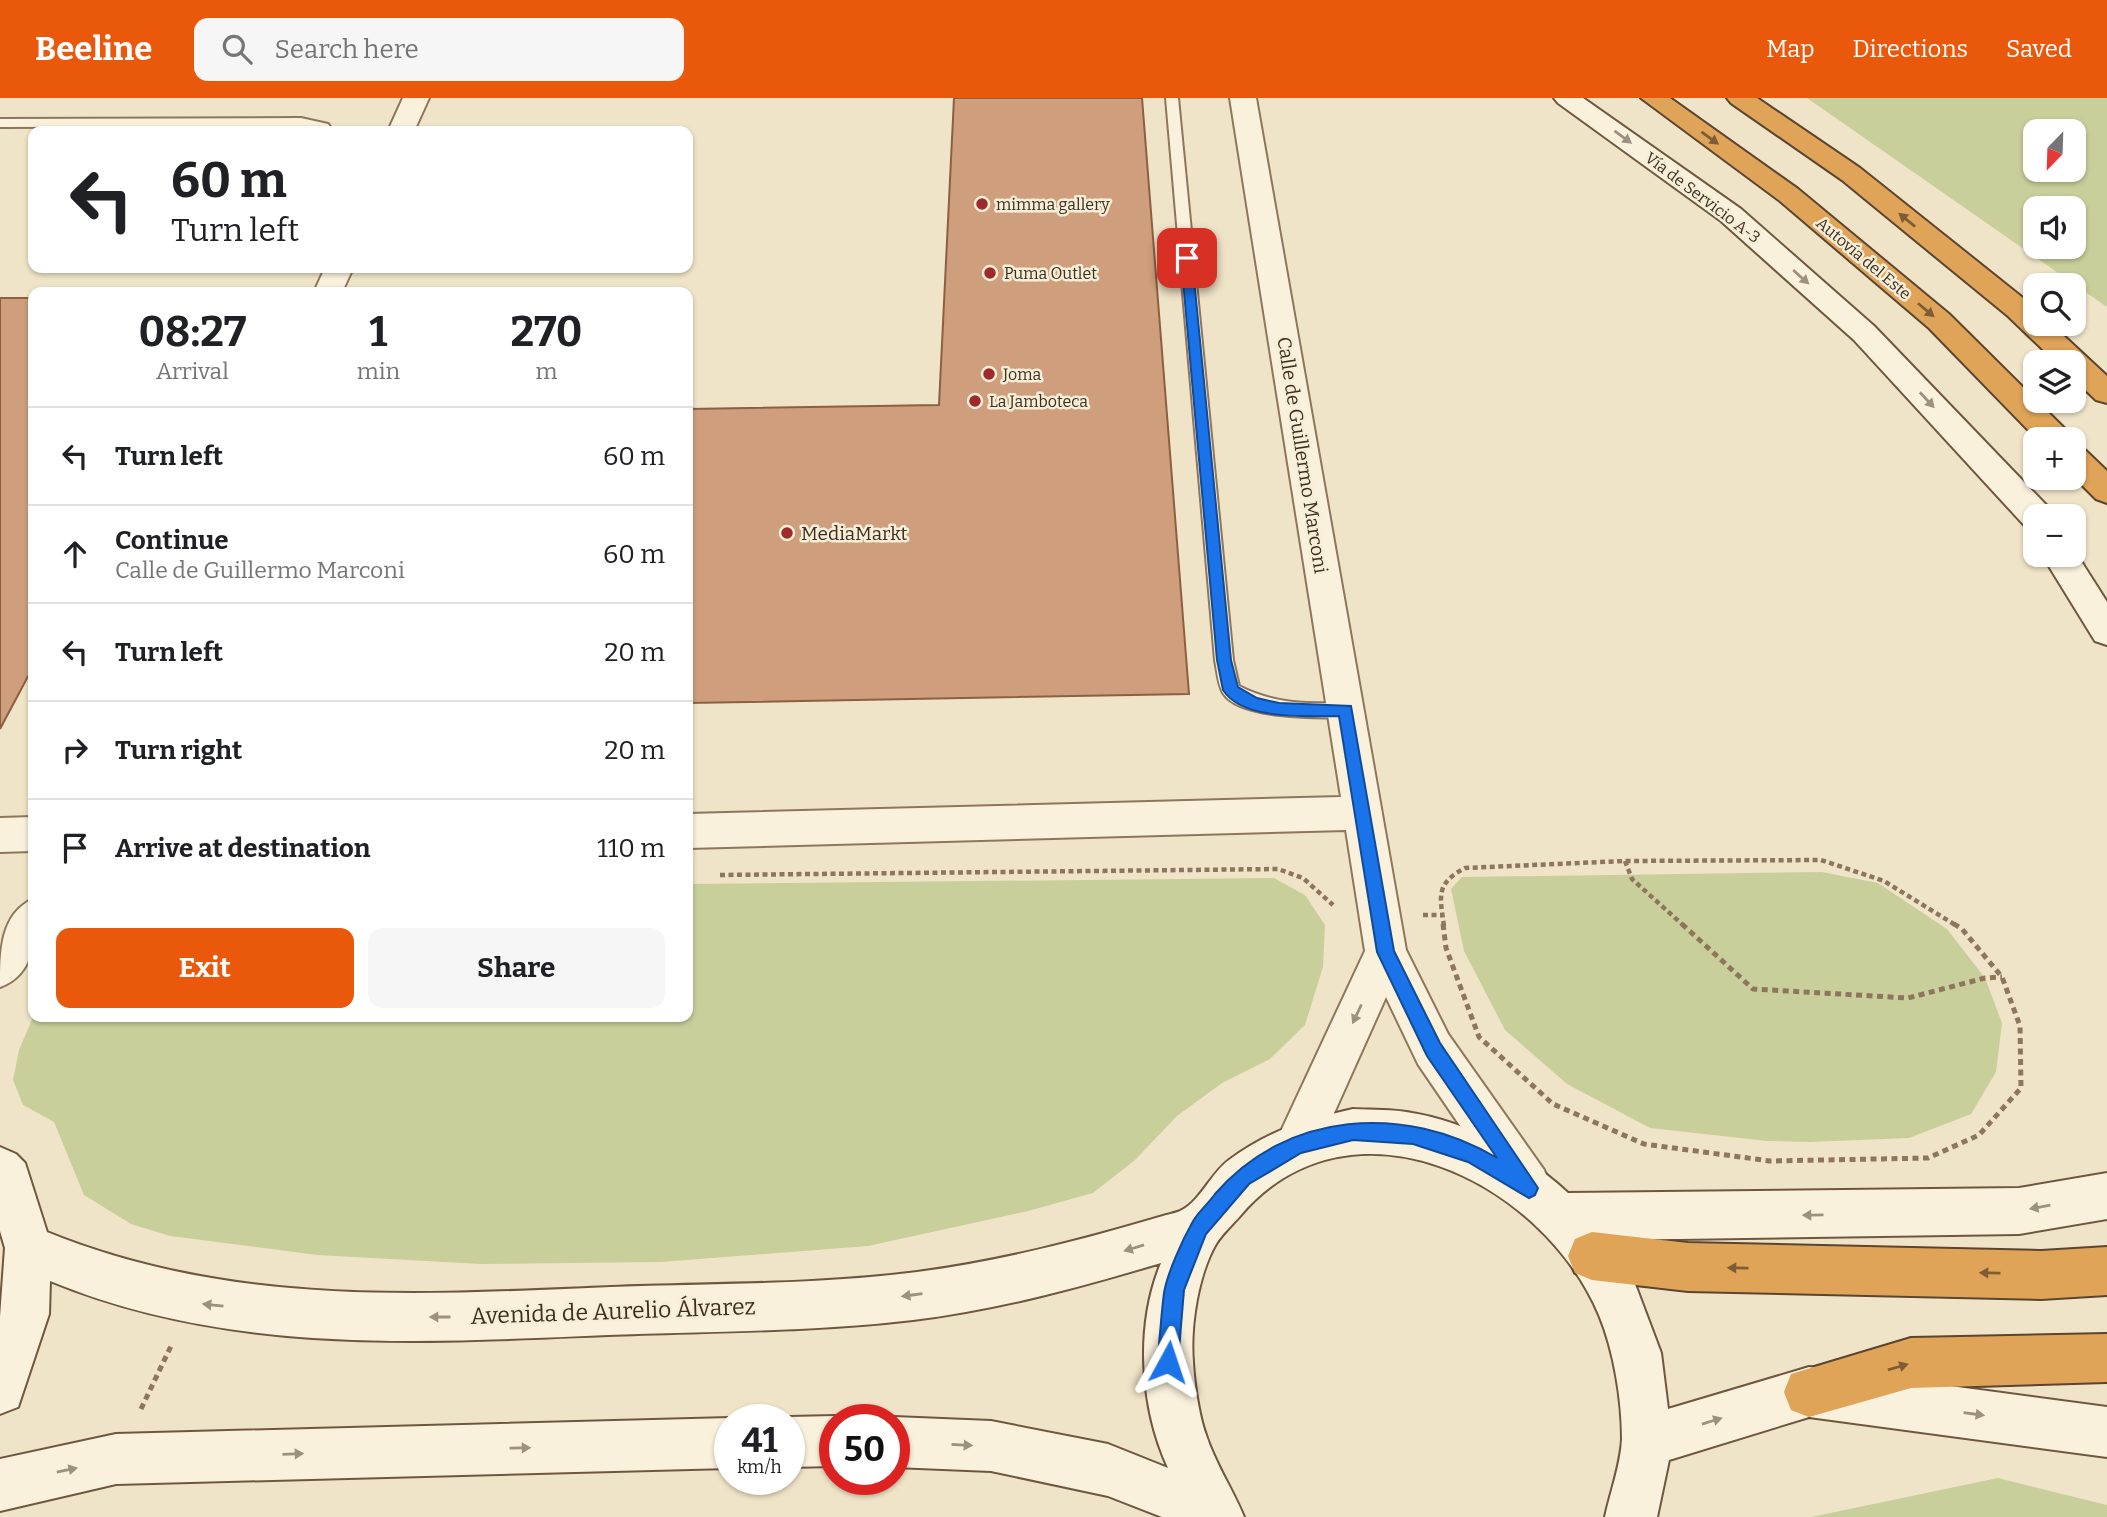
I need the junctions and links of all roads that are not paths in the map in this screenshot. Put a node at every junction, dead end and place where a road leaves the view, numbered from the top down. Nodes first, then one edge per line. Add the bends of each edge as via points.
1 (416, 98) edge
2 (1172, 98) edge
3 (1243, 98) edge
4 (1567, 98) edge
5 (1654, 98) edge
6 (1740, 98) edge
7 (0, 123) edge
8 (319, 126) edge
9 (403, 126) edge
10 (2107, 393) edge
11 (2044, 427) edge
12 (2086, 470) edge
13 (2107, 491) edge
14 (2024, 504) edge
15 (2067, 567) edge
16 (2083, 567) edge
17 (2107, 593) edge
18 (2107, 631) edge
19 (1346, 710) junction
20 (1361, 813) junction
21 (693, 831) edge
22 (28, 834) edge
23 (0, 835) edge
24 (1382, 933) junction
25 (1297, 1144) junction
26 (0, 1170) edge
27 (2107, 1196) edge
28 (1544, 1202) junction
29 (1199, 1228) junction
30 (28, 1248) junction
31 (1592, 1256) junction
32 (2107, 1271) edge
33 (2107, 1358) edge
34 (0, 1389) edge
35 (1809, 1392) junction
36 (2107, 1432) edge
37 (1647, 1441) junction
38 (714, 1443) edge
39 (910, 1443) edge
40 (0, 1485) edge
41 (1216, 1515) edge
42 (1631, 1517) edge

1 - 9 main road
2 - 19 lane via 1223,646 1231,690 1254,704 1279,710
3 - 19 main road, Calle de Guillermo Marconi
4 -> 14 main road, Vía de Servicio A-3 via 1731,215 1864,333
5 -> 11 highway, Autovía del Este via 1789,195 1928,312
10 -> 6 highway via 2018,309 1851,174
7 - 8 lane via 275,121
12 - 13 highway
15 - 18 main road
16 - 17 main road
19 - 20 main road, Calle de Guillermo Marconi
20 - 21 main road
20 - 24 main road, Calle de Guillermo Marconi
22 - 23 main road
24 -> 25 main road
24 - 28 main road, Calle de Guillermo Marconi via 1433,1049
25 - 28 main road via 1353,1131 1413,1135 1473,1154
25 - 29 main road via 1242,1178
26 - 30 main road via 9,1180
27 -> 28 main road via 2019,1211 1673,1217
28 - 31 main road
29 -> 30 main road, Avenida de Aurelio Álvarez via 1001,1282 875,1300 468,1317 326,1316 192,1303 70,1268
29 - 41 main road via 1174,1290 1168,1362 1181,1438
30 - 34 main road via 25,1314
32 -> 31 highway via 2041,1275 1688,1267
31 - 37 main road via 1618,1301 1637,1353
35 -> 33 highway via 1911,1363
35 -> 36 main road
37 -> 35 main road
37 - 42 main road
40 -> 38 main road via 116,1459
39 -> 41 main road via 991,1447 1108,1470

